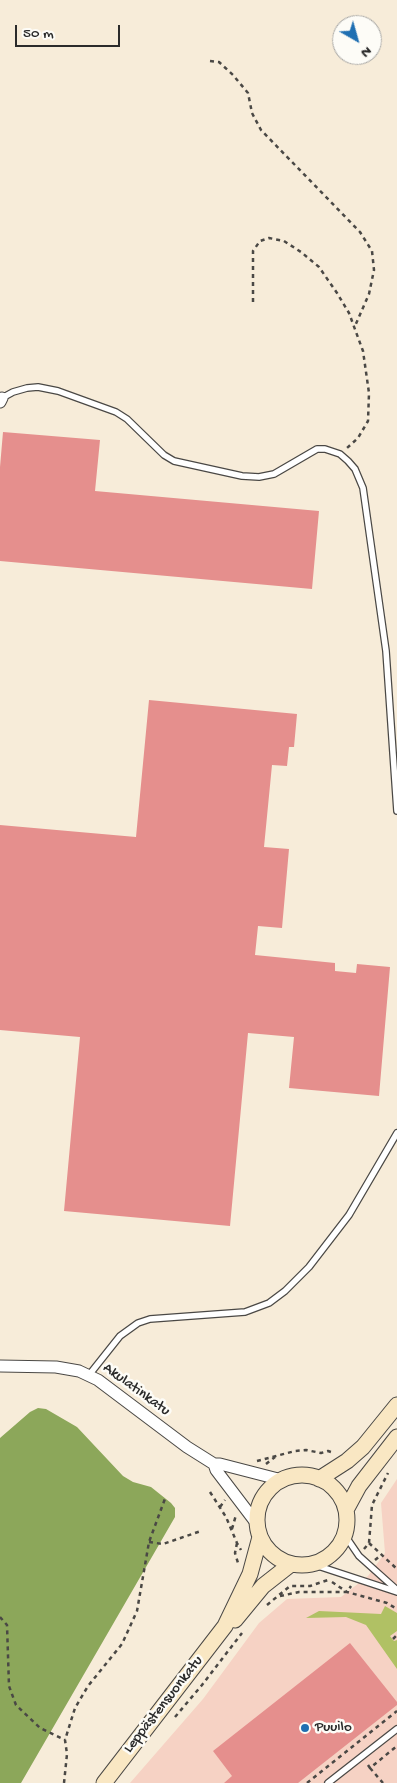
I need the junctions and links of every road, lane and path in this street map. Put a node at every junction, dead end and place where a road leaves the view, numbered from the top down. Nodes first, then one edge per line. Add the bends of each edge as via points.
1 (210, 61) dead end
2 (253, 302) dead end
3 (354, 328) junction
4 (1, 400) edge
5 (340, 454) junction
6 (397, 811) edge
7 (397, 1133) edge
8 (0, 1366) edge
9 (88, 1375) junction
10 (397, 1405) edge
11 (397, 1437) edge
12 (321, 1453) dead end
13 (214, 1464) junction
14 (392, 1467) dead end
15 (255, 1474) junction
16 (319, 1479) junction
17 (282, 1480) junction
18 (210, 1492) dead end
19 (166, 1496) dead end
20 (240, 1501) junction
21 (346, 1510) junction
22 (232, 1529) junction
23 (259, 1530) junction
24 (201, 1532) dead end
25 (344, 1534) junction
26 (149, 1542) junction
27 (237, 1543) dead end
28 (291, 1564) junction
29 (312, 1564) junction
30 (397, 1570) edge
31 (329, 1580) dead end
32 (397, 1591) edge
33 (347, 1592) junction
34 (266, 1606) dead end
35 (397, 1609) edge
36 (0, 1617) edge
37 (225, 1626) junction
38 (247, 1626) dead end
39 (397, 1635) edge
40 (393, 1639) dead end
41 (202, 1685) dead end
42 (397, 1711) edge
43 (397, 1729) edge
44 (65, 1740) junction
45 (370, 1768) dead end
46 (64, 1783) edge
47 (104, 1783) edge
48 (307, 1783) edge
49 (328, 1783) edge
50 (383, 1783) edge

1 - 3 path via 219,62 234,75 248,93 252,113 261,130 360,232 372,251 374,270 369,294
2 - 3 path via 253,251 260,241 269,238 284,241 318,267 349,313
3 - 5 path via 370,393 368,421 358,438
4 - 5 lane via 27,388 58,391 116,412 174,461 242,476 274,474 317,449 325,448
5 - 6 lane via 355,469 363,488 386,651
7 - 9 lane via 349,1215 285,1291 244,1312 150,1319 138,1323 120,1336
8 - 9 street, Akulatinkatu via 56,1367
9 - 13 street, Akulatinkatu
10 - 16 main road via 363,1447
11 - 21 main road via 354,1492
12 - 15 path via 306,1450 284,1453
13 - 15 street, Akulatinkatu
13 - 20 street, Akulatinkatu
14 - 30 path via 372,1505 368,1539
15 - 17 street, Akulatinkatu
16 - 17 main road via 294,1476
16 - 21 main road via 336,1491
17 - 23 main road via 263,1497 258,1510
18 - 22 path
19 - 26 path
20 - 22 path
20 - 23 street, Akulatinkatu
21 - 25 main road
22 - 27 path
23 - 28 main road via 272,1554
23 - 37 main road, Leppästensuonkatu via 250,1574
24 - 26 path via 164,1544
25 - 29 main road via 332,1554
25 - 32 lane via 359,1556
26 - 44 path via 137,1610 122,1644 88,1686 75,1708
28 - 29 main road
28 - 37 main road, Leppästensuonkatu via 263,1586 239,1616
29 - 32 lane
31 - 33 path
33 - 34 path via 285,1594
33 - 35 path
36 - 44 path via 7,1625 9,1686 16,1705 40,1728
37 - 47 main road, Leppästensuonkatu
38 - 41 path
39 - 40 path
42 - 48 path
43 - 49 lane
44 - 46 path
45 - 50 path

